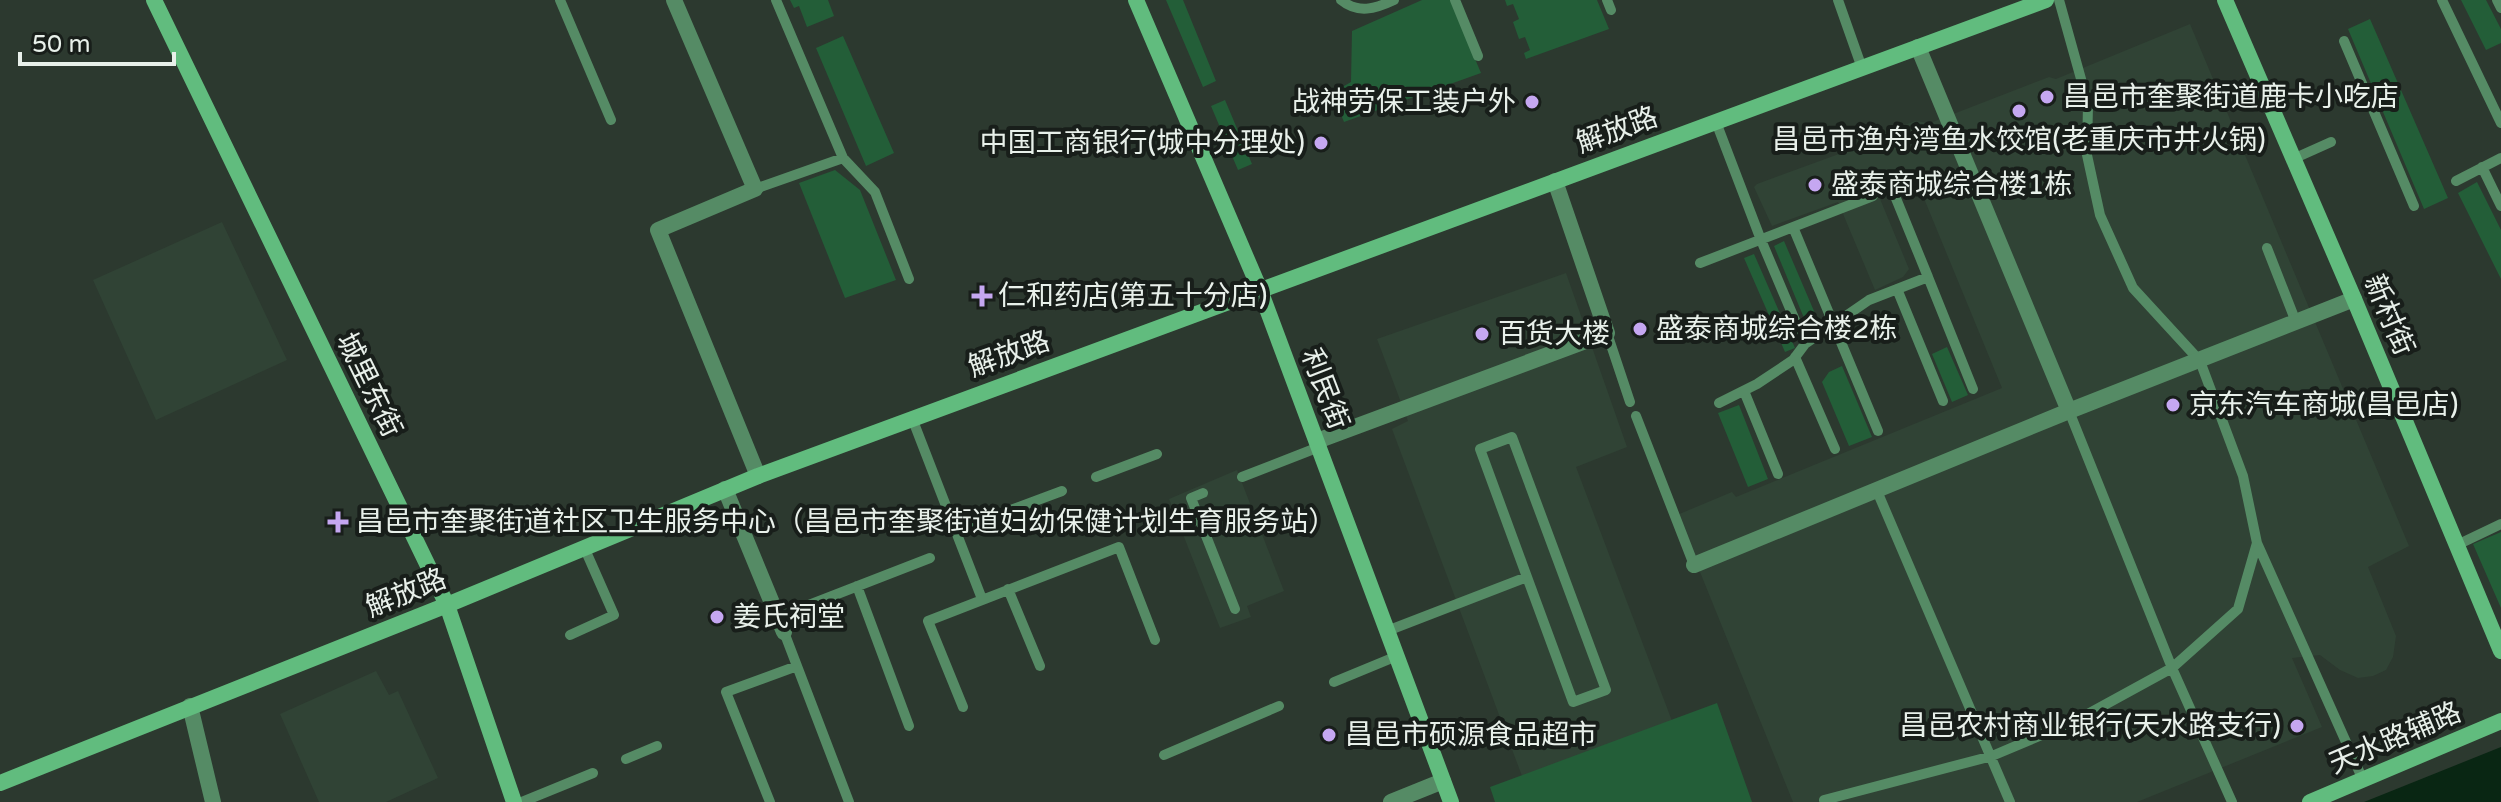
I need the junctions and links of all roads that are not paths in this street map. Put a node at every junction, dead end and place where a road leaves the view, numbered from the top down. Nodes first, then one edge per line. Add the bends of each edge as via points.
1 (154, 0) edge
2 (560, 0) edge
3 (674, 0) edge
4 (776, 0) edge
5 (1136, 0) edge
6 (1341, 0) edge
7 (1394, 0) edge
8 (1455, 0) edge
9 (1838, 0) edge
10 (2046, 0) edge
11 (2059, 0) edge
12 (2225, 0) edge
13 (2442, 0) edge
14 (2497, 0) edge
15 (2501, 8) edge
16 (2344, 41) dead end
17 (1918, 47) junction
18 (1478, 56) dead end
19 (1862, 68) junction
20 (611, 120) dead end
21 (1716, 122) junction
22 (2501, 123) edge
23 (2331, 142) dead end
24 (843, 158) junction
25 (2501, 158) edge
26 (2293, 159) junction
27 (2482, 167) junction
28 (1555, 181) junction
29 (2456, 181) dead end
30 (755, 189) junction
31 (1873, 196) dead end
32 (1895, 196) dead end
33 (2414, 206) dead end
34 (2501, 206) edge
35 (1793, 227) junction
36 (1761, 240) junction
37 (2267, 248) dead end
38 (1700, 263) dead end
39 (1928, 277) junction
40 (909, 279) dead end
41 (1897, 289) junction
42 (1260, 290) junction
43 (2354, 299) junction
44 (2296, 322) junction
45 (1834, 325) junction
46 (1607, 333) junction
47 (1805, 344) junction
48 (1795, 357) junction
49 (2200, 361) junction
50 (1973, 389) dead end
51 (1744, 391) junction
52 (1943, 401) dead end
53 (1630, 402) dead end
54 (1719, 403) dead end
55 (2069, 411) junction
56 (1636, 416) dead end
57 (912, 418) junction
58 (1878, 431) dead end
59 (1318, 444) junction
60 (1835, 449) dead end
61 (1157, 454) dead end
62 (1778, 474) dead end
63 (758, 476) junction
64 (1096, 477) dead end
65 (1242, 477) dead end
66 (725, 489) junction
67 (1062, 491) dead end
68 (1877, 491) junction
69 (1203, 493) dead end
70 (1008, 511) dead end
71 (2501, 524) edge
72 (971, 525) dead end
73 (956, 531) junction
74 (2257, 543) junction
75 (2457, 545) junction
76 (584, 547) junction
77 (930, 558) dead end
78 (1694, 565) joint
79 (1527, 577) junction
80 (857, 586) junction
81 (1008, 589) junction
82 (982, 599) junction
83 (447, 605) junction
84 (1235, 609) dead end
85 (781, 624) junction
86 (1387, 631) junction
87 (570, 635) dead end
88 (1155, 640) dead end
89 (2501, 651) edge
90 (1397, 656) junction
91 (797, 666) junction
92 (1040, 666) dead end
93 (2172, 668) junction
94 (1334, 682) dead end
95 (190, 706) junction
96 (1279, 706) dead end
97 (963, 707) dead end
98 (2501, 721) edge
99 (909, 726) dead end
100 (657, 746) dead end
101 (1164, 755) dead end
102 (1992, 756) junction
103 (626, 759) dead end
104 (593, 773) dead end
105 (2363, 780) junction
106 (1443, 781) junction
107 (0, 783) edge
108 (1824, 800) dead end
109 (213, 802) edge
110 (514, 802) edge
111 (522, 802) edge
112 (770, 802) edge
113 (849, 802) edge
114 (1391, 802) edge
115 (1451, 802) edge
116 (2010, 802) edge
117 (2232, 802) edge
118 (2310, 802) edge

1 - 83 street, 城里东街
2 - 20 lane
3 - 30 street
4 - 24 lane
5 - 42 street, 利民街
6 - 7 lane via 1351,8 1375,9
8 - 18 lane
9 - 19 lane
10 - 17 street, 解放路
11 - 49 lane via 2088,104 2087,155 2100,215 2133,288
12 - 26 street, 新村街
13 - 22 lane
14 - 15 lane
16 - 33 lane via 2373,124
17 - 19 street, 解放路
17 - 55 street
19 - 21 street, 解放路
21 - 28 street, 解放路
21 - 36 lane
23 - 26 lane
24 - 30 lane
24 - 40 lane via 875,192
25 - 27 lane
26 - 43 street, 新村街
27 - 29 lane
27 - 34 lane
28 - 42 street, 解放路
28 - 46 street
30 - 63 street via 658,230
31 - 35 lane
32 - 39 lane
35 - 36 lane
35 - 45 lane
36 - 38 lane
36 - 47 lane
37 - 44 lane
39 - 41 lane
39 - 50 lane
41 - 45 lane via 1869,300
41 - 52 lane
42 - 57 street, 解放路
42 - 59 street, 利民街
43 - 44 street
43 - 75 street, 新村街
44 - 49 street
45 - 47 lane
45 - 58 lane
46 - 53 lane
46 - 59 street
47 - 48 lane
48 - 51 lane
48 - 60 lane
49 - 55 street
49 - 74 lane via 2243,476
51 - 54 lane
51 - 62 lane
55 - 68 street
55 - 93 lane
56 - 78 lane
57 - 63 street, 解放路
57 - 73 lane
59 - 65 lane
59 - 86 street, 利民街
61 - 64 lane
63 - 66 street, 解放路
66 - 76 street, 解放路
66 - 85 street
67 - 70 lane
68 - 78 street
68 - 102 lane
69 - 84 lane via 1191,498
71 - 75 lane
72 - 73 lane
73 - 82 lane
74 - 93 lane via 2238,609
74 - 105 lane
75 - 89 street, 新村街
76 - 83 street, 解放路
76 - 87 lane via 614,615
77 - 80 lane
79 - 79 lane via 1573,702 1606,690 1512,437 1480,449
79 - 86 lane
80 - 85 lane
80 - 99 lane
81 - 82 lane
81 - 88 lane via 1119,547
81 - 92 lane
82 - 97 lane via 928,621
83 - 95 street, 解放路
83 - 110 street, 城里东街
85 - 91 lane
86 - 90 street, 利民街
90 - 94 lane
90 - 106 street, 利民街
91 - 112 lane via 726,692
91 - 113 lane
93 - 102 lane via 2077,720
93 - 117 lane
95 - 107 street, 解放路
95 - 109 street
96 - 101 lane
98 - 105 street, 天水路辅路
100 - 103 lane
102 - 108 lane
102 - 116 lane
104 - 111 lane
105 - 118 street, 天水路辅路
106 - 114 street
106 - 115 street, 利民街

